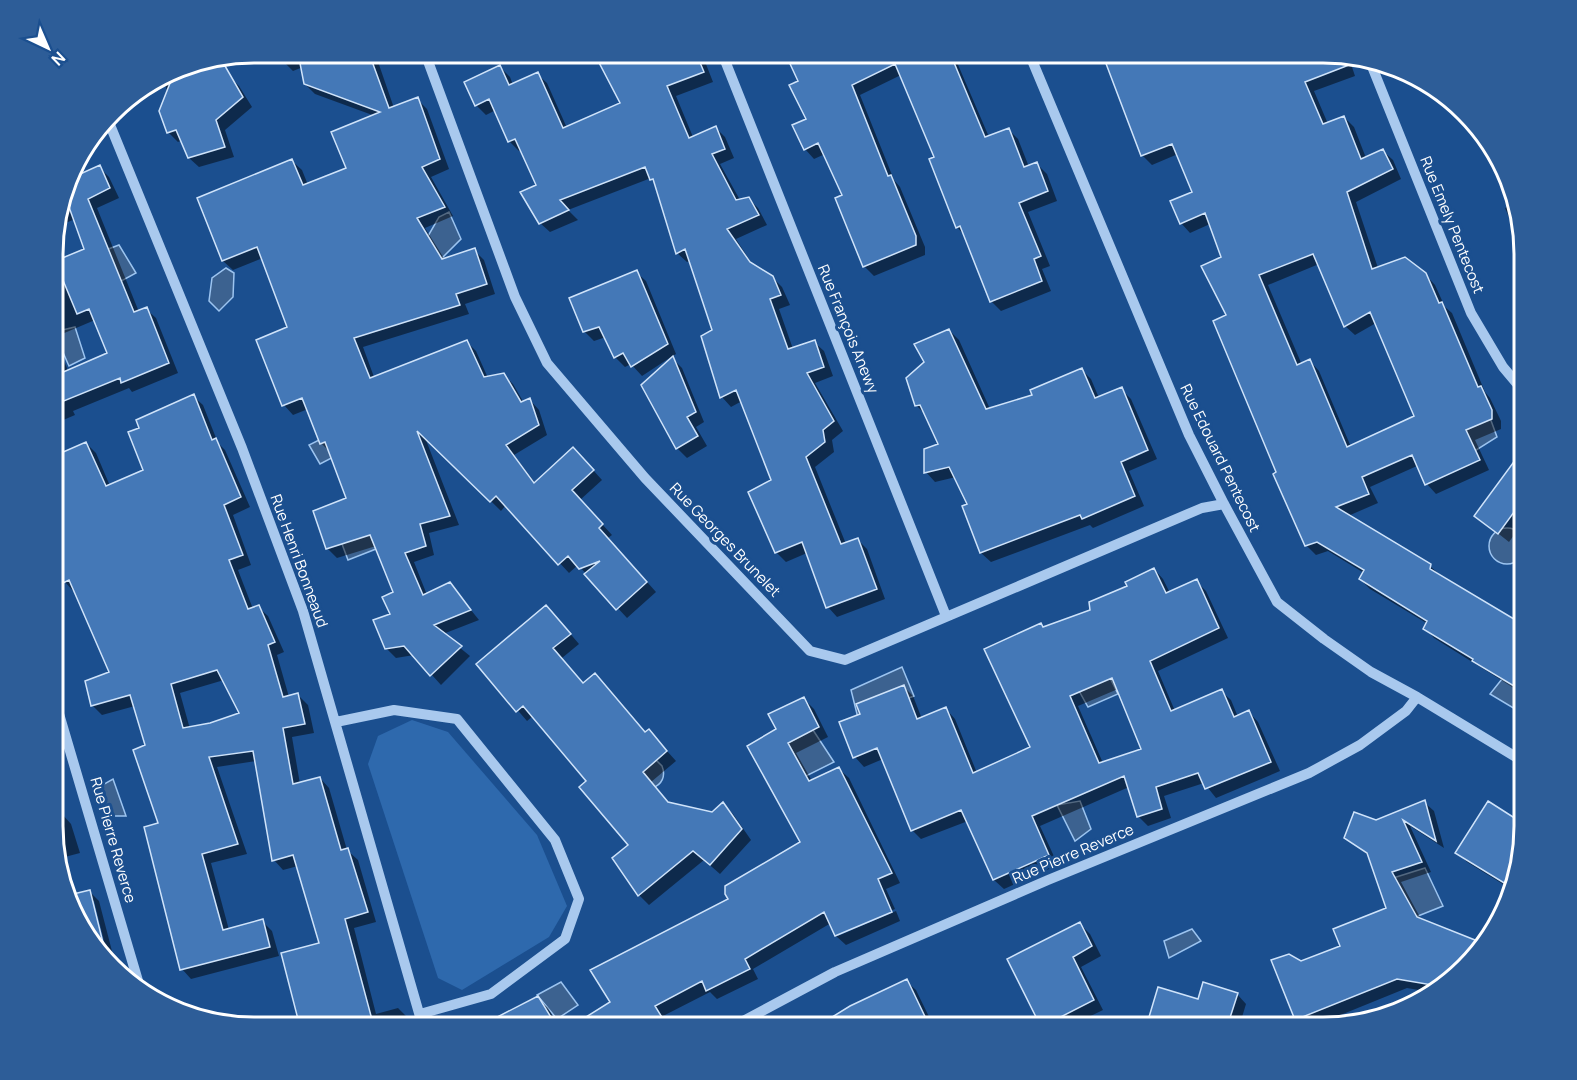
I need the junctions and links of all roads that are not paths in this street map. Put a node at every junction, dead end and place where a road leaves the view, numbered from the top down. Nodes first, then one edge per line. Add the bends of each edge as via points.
1 (429, 63) edge
2 (726, 63) edge
3 (1033, 63) edge
4 (1373, 70) edge
5 (111, 127) edge
6 (1514, 380) edge
7 (1224, 504) junction
8 (946, 616) junction
9 (1417, 697) junction
10 (336, 722) junction
11 (63, 727) edge
12 (1514, 756) edge
13 (137, 977) edge
14 (420, 1014) junction
15 (421, 1017) edge
16 (751, 1017) edge

1 - 8 street, Rue Georges Brunelet via 515,297 547,363 645,478 810,651 845,660
2 - 8 street, Rue François Anewy
3 - 7 street, Rue Edouard Pentecost via 1189,435
4 - 6 street, Rue Emely Pentecost via 1471,313
5 - 10 street, Rue Henri Bonneaud via 303,611
7 - 8 street, Rue Georges Brunelet via 1202,508
7 - 9 street, Rue Edouard Pentecost via 1277,602 1371,672
9 - 12 street, Rue Edouard Pentecost
9 - 16 street, Rue Pierre Reverce via 1406,711 1360,745 1309,773 835,972
10 - 14 street, Rue Henri Bonneaud
10 - 14 street via 394,710 457,719 555,840 579,899 565,939 491,994
11 - 13 street, Rue Pierre Reverce
14 - 15 street, Rue Henri Bonneaud

